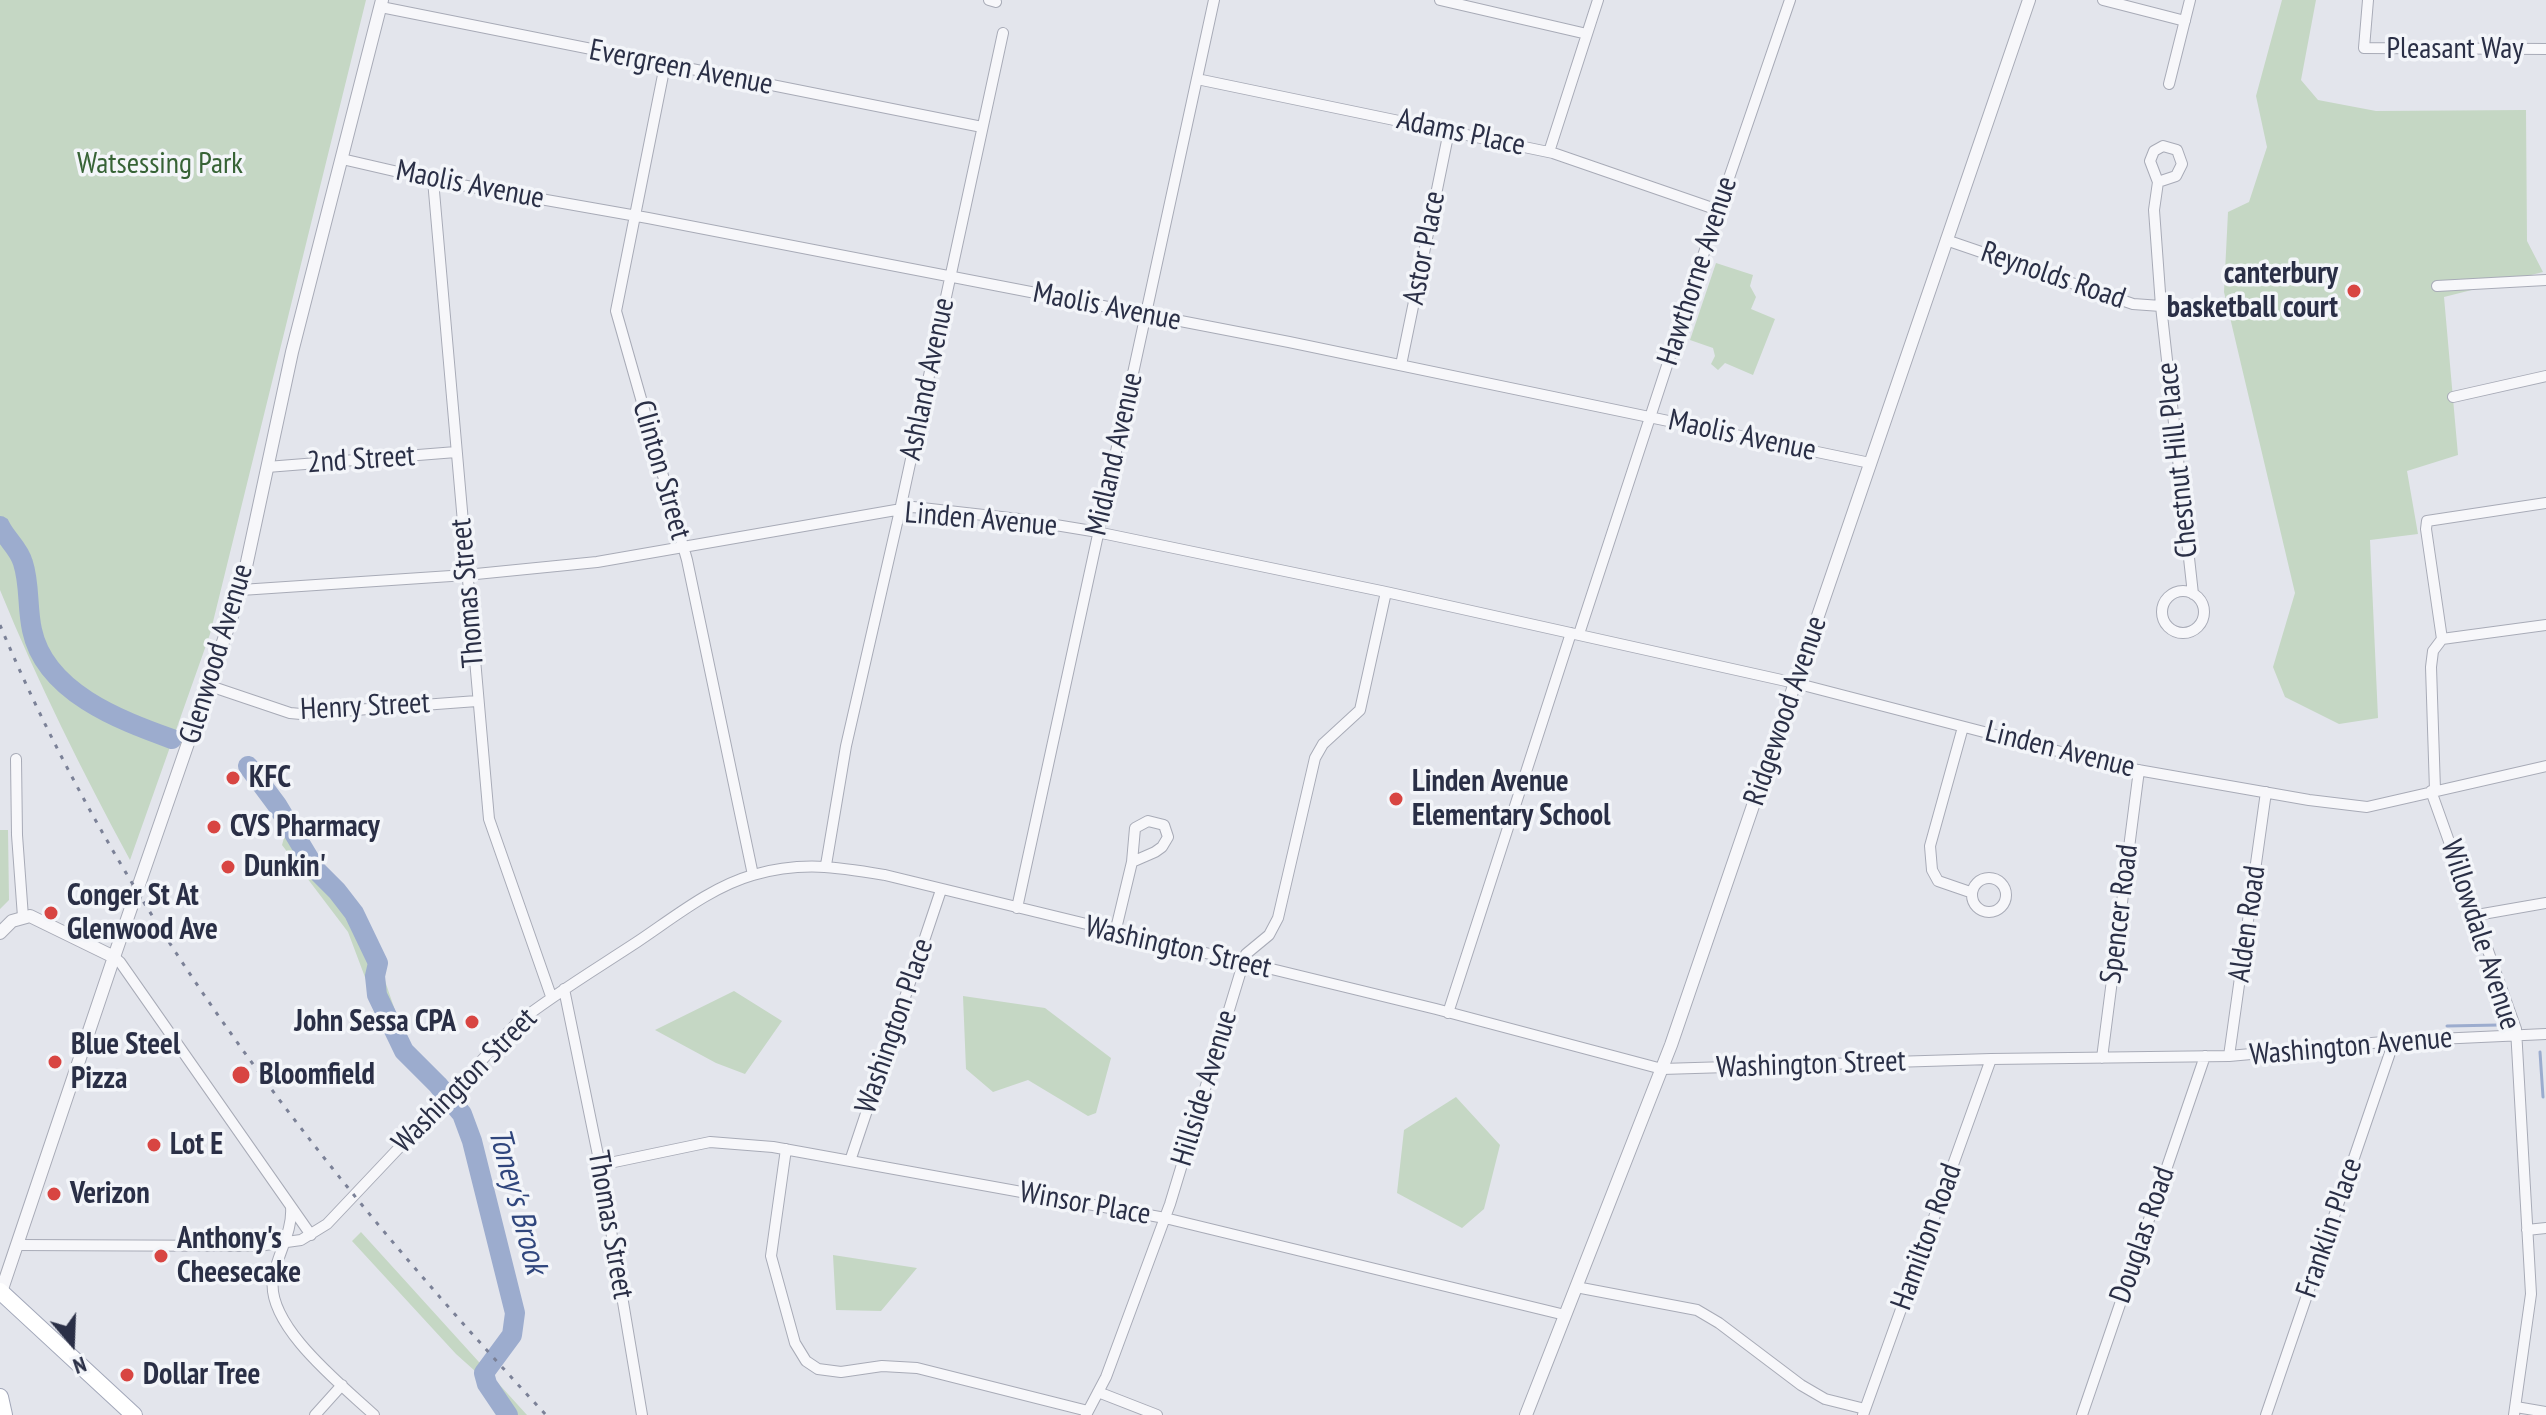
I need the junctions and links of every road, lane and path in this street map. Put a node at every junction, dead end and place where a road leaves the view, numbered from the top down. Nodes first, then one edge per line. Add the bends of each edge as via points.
1 (1214, 0) edge
2 (1440, 0) edge
3 (1598, 0) edge
4 (1790, 0) edge
5 (2029, 0) edge
6 (2103, 0) edge
7 (2190, 0) edge
8 (2368, 0) edge
9 (382, 4) edge
10 (2185, 21) junction
11 (1003, 33) dead end
12 (1587, 34) junction
13 (2546, 49) edge
14 (665, 65) junction
15 (1197, 79) junction
16 (2169, 84) dead end
17 (982, 127) junction
18 (1449, 131) junction
19 (1549, 152) junction
20 (342, 159) junction
21 (433, 180) junction
22 (2158, 182) dead end
23 (1718, 210) junction
24 (636, 216) junction
25 (1946, 240) junction
26 (950, 277) junction
27 (2546, 280) edge
28 (2437, 286) dead end
29 (2161, 306) junction
30 (1147, 315) junction
31 (1401, 365) junction
32 (2546, 376) edge
33 (2453, 397) dead end
34 (1650, 417) junction
35 (456, 452) junction
36 (1870, 463) junction
37 (267, 467) junction
38 (2546, 503) edge
39 (900, 510) junction
40 (1097, 531) junction
41 (684, 547) junction
42 (466, 575) junction
43 (241, 590) junction
44 (1386, 592) junction
45 (2193, 594) junction
46 (2546, 625) edge
47 (1575, 633) junction
48 (2442, 639) junction
49 (1795, 683) junction
50 (210, 686) junction
51 (477, 701) junction
52 (1963, 727) junction
53 (16, 759) dead end
54 (2546, 766) edge
55 (2139, 770) junction
56 (2433, 791) junction
57 (2266, 792) junction
58 (1132, 862) dead end
59 (826, 865) junction
60 (753, 875) junction
61 (941, 890) junction
62 (1970, 892) dead end
63 (2546, 903) edge
64 (1017, 908) junction
65 (2477, 915) junction
66 (23, 917) junction
67 (0, 933) edge
68 (1115, 933) junction
69 (114, 957) junction
70 (1243, 963) junction
71 (564, 989) junction
72 (551, 996) junction
73 (1448, 1013) junction
74 (2546, 1034) edge
75 (2516, 1035) junction
76 (2394, 1041) junction
77 (2205, 1056) junction
78 (2229, 1056) junction
79 (2102, 1058) junction
80 (1991, 1059) junction
81 (1662, 1069) junction
82 (786, 1149) junction
83 (850, 1161) junction
84 (600, 1165) junction
85 (290, 1205) junction
86 (1165, 1218) junction
87 (2546, 1228) edge
88 (2527, 1230) junction
89 (311, 1235) junction
90 (281, 1244) junction
91 (17, 1245) junction
92 (1576, 1287) junction
93 (0, 1293) edge
94 (1565, 1315) junction
95 (342, 1385) junction
96 (1098, 1392) junction
97 (0, 1397) edge
98 (2515, 1411) edge
99 (1864, 1412) edge
100 (2546, 1412) edge
101 (1087, 1413) edge
102 (4, 1415) edge
103 (134, 1415) edge
104 (315, 1415) edge
105 (374, 1415) edge
106 (642, 1415) edge
107 (1157, 1415) edge
108 (1526, 1415) edge
109 (2082, 1415) edge
110 (2266, 1415) edge

1 - 15 street, Midland Avenue
2 - 12 street
3 - 12 street
4 - 23 street, Hawthorne Avenue
5 - 25 street, Ridgewood Avenue
6 - 10 street
7 - 10 street
8 - 13 street, Pleasant Way via 2364,48
9 - 14 street, Evergreen Avenue
9 - 20 street, Glenwood Avenue
10 - 16 street
11 - 17 street, Ashland Avenue
12 - 19 street
14 - 17 street, Evergreen Avenue
14 - 24 street, Clinton Street
15 - 18 street, Adams Place
15 - 30 street, Midland Avenue
17 - 26 street, Ashland Avenue
18 - 19 street, Adams Place
18 - 31 street, Astor Place
19 - 23 street, Adams Place
20 - 21 street, Maolis Avenue
20 - 37 street, Glenwood Avenue
21 - 24 street, Maolis Avenue
21 - 35 street, Thomas Street
22 - 29 street, Chestnut Hill Place via 2154,210
23 - 34 street, Hawthorne Avenue
24 - 26 street, Maolis Avenue
24 - 41 street, Clinton Street via 616,311
25 - 29 street, Reynolds Road via 2133,304
25 - 36 street, Ridgewood Avenue
26 - 30 street, Maolis Avenue
26 - 39 street, Ashland Avenue
27 - 28 street
29 - 45 street, Chestnut Hill Place
30 - 31 street, Maolis Avenue
30 - 40 street, Midland Avenue
31 - 34 street, Maolis Avenue
32 - 33 street
34 - 36 street, Maolis Avenue
34 - 47 street, Hawthorne Avenue
35 - 37 street, 2nd Street
35 - 42 street, Thomas Street
36 - 49 street, Ridgewood Avenue
37 - 43 street, Glenwood Avenue
38 - 48 street, Willowdale Avenue via 2427,521
39 - 40 street, Linden Avenue via 913,507
39 - 41 street, Linden Avenue
39 - 59 street, Ashland Avenue via 846,746
40 - 44 street, Linden Avenue
40 - 64 street, Midland Avenue
41 - 42 street, Linden Avenue
41 - 60 street, Clinton Street
42 - 43 street, Linden Avenue
42 - 51 street, Thomas Street
43 - 50 street, Glenwood Avenue
44 - 47 street, Linden Avenue
44 - 70 street, Hillside Avenue via 1360,710 1315,758 1278,918
45 - 45 street via 2168,597 2163,619 2171,629 2183,633 2200,624 2202,606
46 - 48 street
47 - 49 street, Linden Avenue
47 - 73 street, Hawthorne Avenue
48 - 56 street, Willowdale Avenue via 2431,667
49 - 52 street, Linden Avenue
49 - 81 street, Ridgewood Avenue
50 - 51 street, Henry Street via 297,714
50 - 69 street, Glenwood Avenue
51 - 72 street, Thomas Street via 489,819
52 - 55 street, Linden Avenue
52 - 62 street via 1930,846 1938,881
53 - 66 street
54 - 56 street, Linden Avenue
55 - 57 street, Linden Avenue
55 - 79 street, Spencer Road
56 - 57 street, Linden Avenue via 2367,807
56 - 65 street, Willowdale Avenue
57 - 78 street, Alden Road
58 - 68 street
59 - 60 street, Washington Street
59 - 61 street, Washington Street
60 - 71 street, Washington Street via 718,890
61 - 64 street, Washington Street
61 - 83 street, Washington Place
63 - 65 street
64 - 68 street, Washington Street
65 - 75 street, Willowdale Avenue
66 - 67 street
66 - 69 street via 39,919
68 - 70 street, Washington Street
69 - 85 street
69 - 91 street, Glenwood Avenue
70 - 73 street, Washington Street
70 - 86 street, Hillside Avenue
71 - 72 street, Washington Street
71 - 84 street, Thomas Street
72 - 89 street, Washington Street via 516,1024
73 - 81 street, Washington Street
74 - 75 street, Washington Avenue
75 - 76 street, Washington Avenue
75 - 88 street, Willowdale Avenue
76 - 78 street, Washington Avenue
76 - 110 street, Franklin Place
77 - 78 street, Washington Avenue
77 - 79 street, Washington Street
77 - 109 street, Douglas Road
79 - 80 street, Washington Street
80 - 81 street, Washington Street
80 - 99 street, Hamilton Road
81 - 92 street, Ridgewood Avenue
82 - 83 street, Winsor Place
82 - 84 street, Winsor Place via 710,1142
82 - 101 street via 771,1256 795,1343 806,1361 818,1369 841,1372 917,1368
83 - 86 street, Winsor Place
84 - 106 street, Thomas Street
85 - 89 street
85 - 90 street via 289,1232
86 - 94 street, Winsor Place
86 - 96 street, Hillside Avenue
87 - 88 street
88 - 98 street, Willowdale Avenue via 2531,1294
89 - 90 street, Washington Street
90 - 91 street, Washington Street
90 - 95 street via 272,1282 275,1298 298,1344
91 - 93 street, Glenwood Avenue
92 - 94 street, Ridgewood Avenue
92 - 99 street via 1697,1310 1801,1385
93 - 103 main road
94 - 108 street, Ridgewood Avenue
95 - 104 street
95 - 105 street
96 - 101 street, Hillside Avenue
96 - 107 street
97 - 102 main road
98 - 100 street

